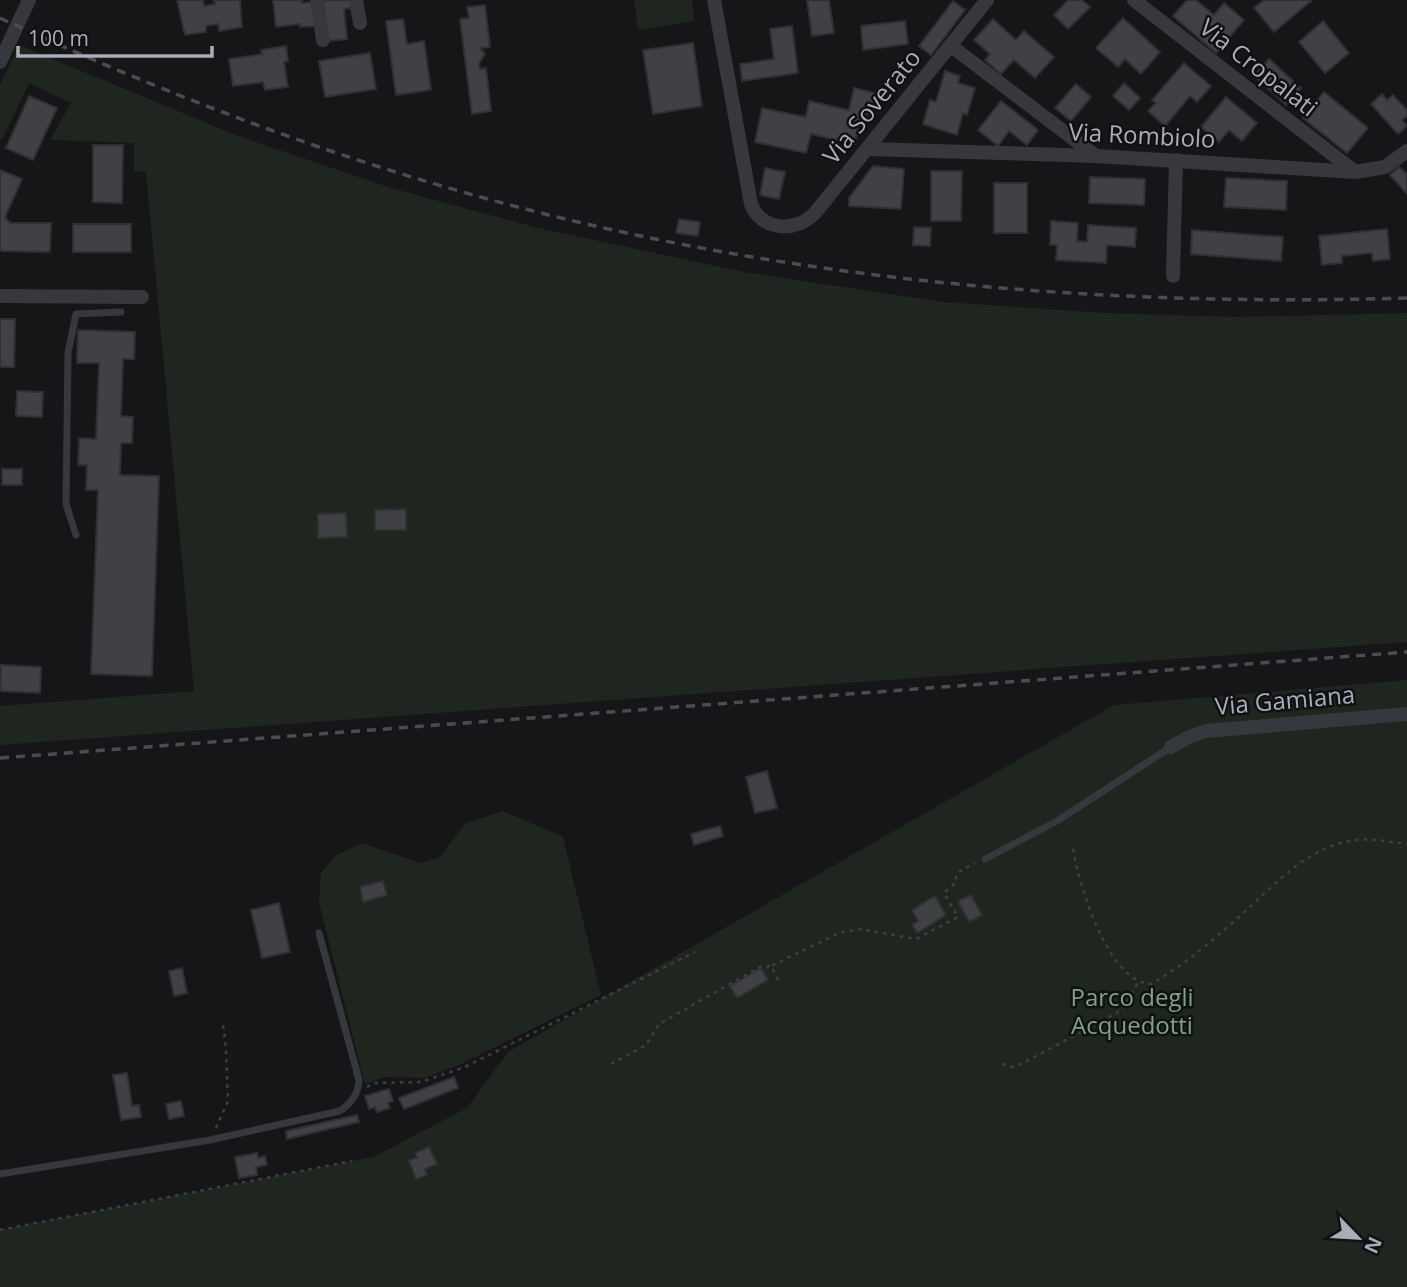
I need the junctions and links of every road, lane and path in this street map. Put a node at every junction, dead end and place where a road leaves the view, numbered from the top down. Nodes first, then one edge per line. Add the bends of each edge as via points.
1 (29, 0) edge
2 (317, 0) edge
3 (356, 0) edge
4 (714, 0) edge
5 (987, 0) edge
6 (1134, 0) edge
7 (360, 23) dead end
8 (323, 40) dead end
9 (951, 46) junction
10 (0, 62) edge
11 (868, 149) junction
12 (1407, 151) edge
13 (1096, 156) junction
14 (1176, 160) junction
15 (1355, 172) junction
16 (1173, 276) dead end
17 (0, 296) edge
18 (78, 296) junction
19 (142, 297) dead end
20 (121, 312) dead end
21 (76, 314) junction
22 (76, 535) dead end
23 (1407, 714) edge
24 (1171, 747) joint
25 (1407, 844) edge
26 (1073, 849) dead end
27 (985, 859) joint
28 (319, 933) dead end
29 (695, 952) dead end
30 (771, 967) junction
31 (778, 980) dead end
32 (1138, 982) junction
33 (223, 1024) dead end
34 (611, 1064) dead end
35 (1002, 1064) dead end
36 (358, 1092) junction
37 (210, 1140) junction
38 (352, 1161) dead end
39 (0, 1174) edge
40 (0, 1230) edge

1 - 10 street
2 - 8 street
3 - 7 street
4 - 11 street, Via Soverato via 751,204 762,220 794,226 810,217
5 - 9 street, Via Soverato
6 - 15 street, Via Cropalati
9 - 11 street, Via Soverato
9 - 13 street
11 - 13 street, Via Rombiolo
12 - 15 street, Via Rombiolo via 1385,167
13 - 14 street, Via Rombiolo
14 - 15 street, Via Rombiolo
14 - 16 street
17 - 18 street
18 - 19 street
18 - 21 lane
20 - 21 lane
21 - 22 lane via 68,353 66,504
23 - 24 street, Via Gamiana via 1206,731
24 - 27 lane via 1057,821
25 - 32 path via 1363,839 1328,848 1282,875 1198,953 1151,984
26 - 32 path via 1080,883 1098,927 1124,971
27 - 30 path via 957,873 955,883 944,892 958,917 940,928 916,939 860,929 839,933
28 - 36 lane via 359,1080
29 - 36 path via 465,1067 421,1082 374,1083
30 - 31 path
30 - 34 path via 760,967 659,1024 646,1045
32 - 35 path via 1122,1010 1023,1063
33 - 37 path via 228,1101
36 - 37 lane via 341,1111
37 - 39 lane
38 - 40 path

